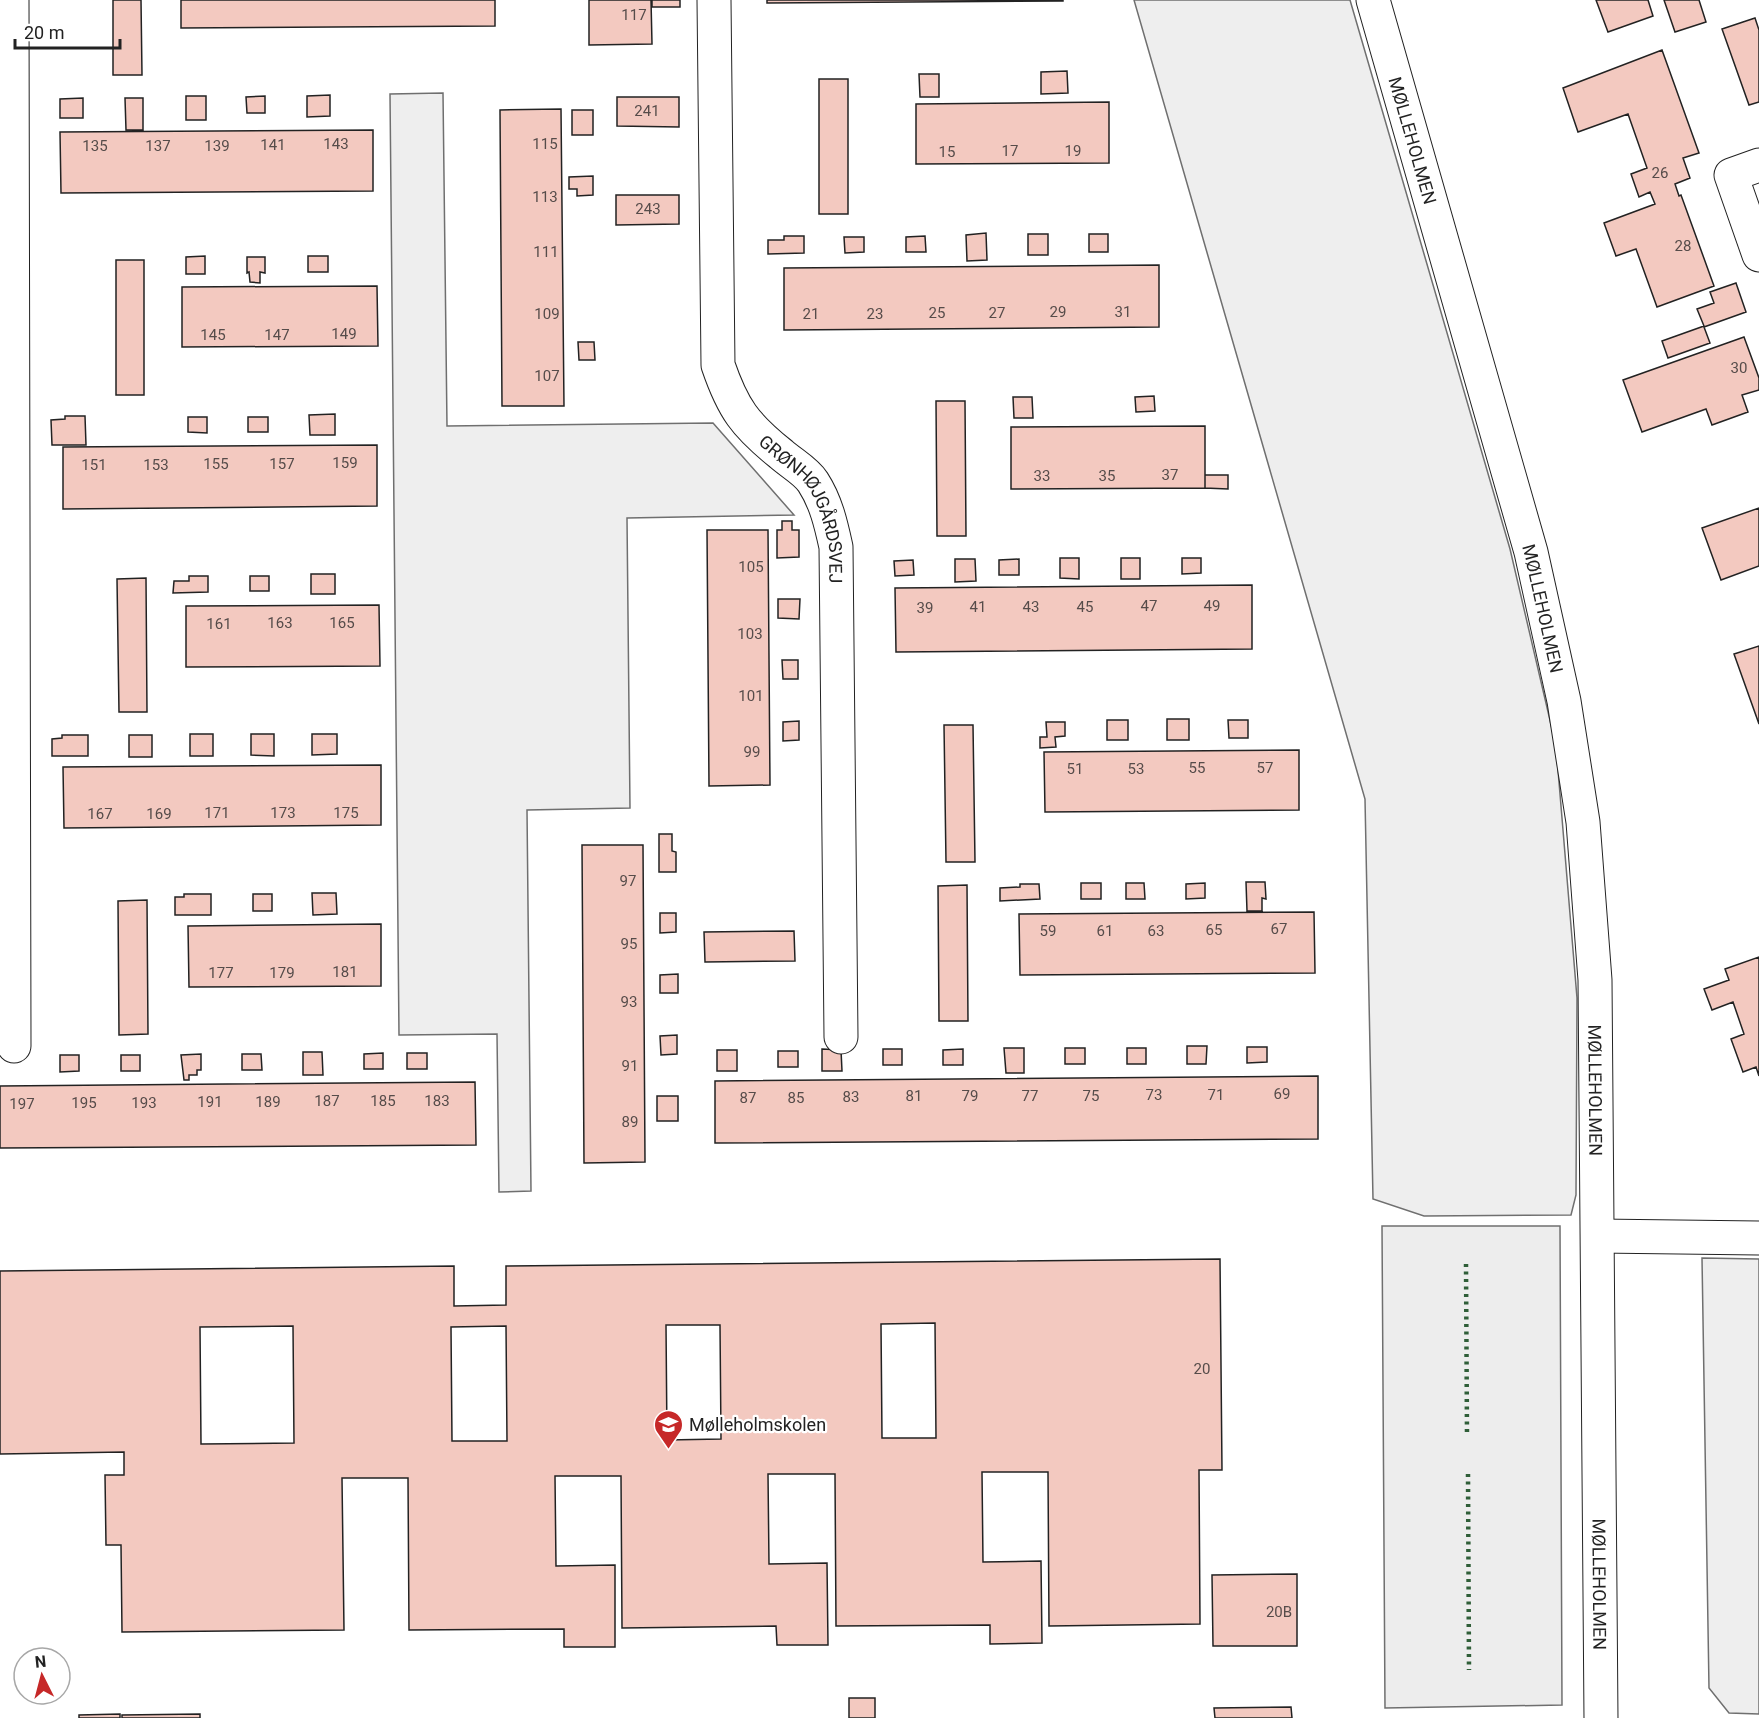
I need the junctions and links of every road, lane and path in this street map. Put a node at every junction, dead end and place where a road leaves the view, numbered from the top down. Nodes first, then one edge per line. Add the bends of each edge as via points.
1 (12, 0) edge
2 (714, 0) edge
3 (1373, 0) edge
4 (1759, 165) edge
5 (1759, 255) edge
6 (841, 1037) dead end
7 (14, 1046) dead end
8 (1598, 1236) junction
9 (1759, 1238) edge
10 (1601, 1718) edge

1 - 7 street
2 - 6 street, GRØNHØJGÅRDSVEJ via 718,365 739,414 754,432 812,480 829,514 836,548
3 - 8 street, MØLLEHOLMEN via 1531,552 1564,701 1583,822 1595,980
4 - 5 street via 1731,175
8 - 9 street
8 - 10 street, MØLLEHOLMEN

